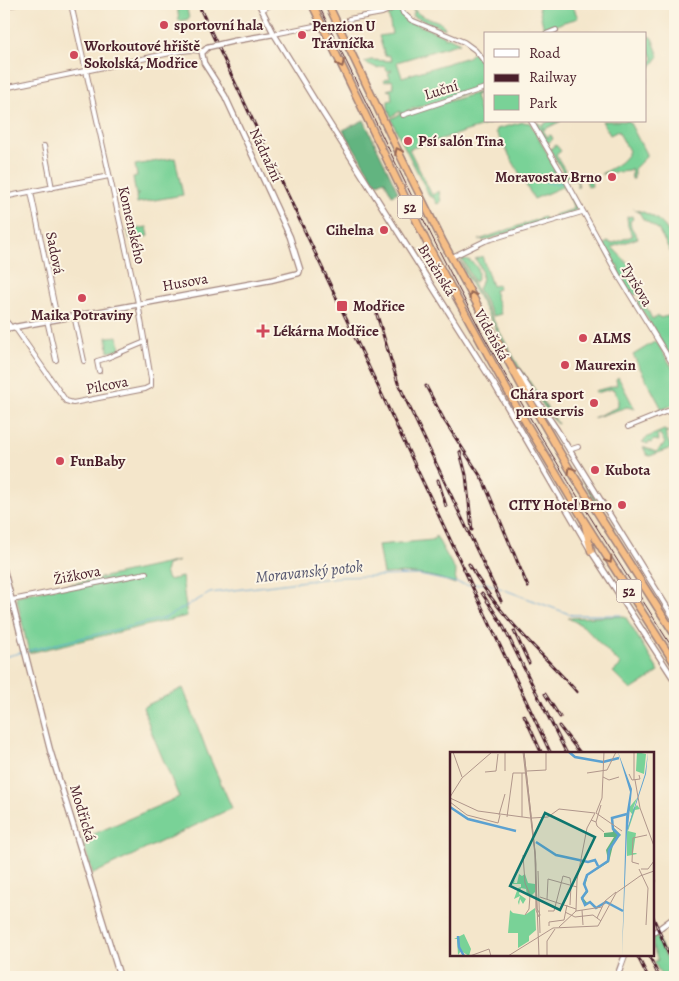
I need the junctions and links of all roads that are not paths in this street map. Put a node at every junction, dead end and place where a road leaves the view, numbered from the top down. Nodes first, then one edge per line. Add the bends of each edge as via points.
1 (17, 4) edge
2 (71, 4) edge
3 (258, 4) edge
4 (272, 4) edge
5 (312, 4) edge
6 (328, 4) edge
7 (400, 4) edge
8 (4, 6) edge
9 (262, 10) junction
10 (349, 19) dead end
11 (314, 26) dead end
12 (556, 30) dead end
13 (551, 32) edge
14 (274, 34) junction
15 (203, 51) junction
16 (483, 56) edge
17 (86, 70) junction
18 (4, 88) edge
19 (484, 88) edge
20 (403, 115) dead end
21 (533, 122) edge
22 (44, 146) dead end
23 (109, 176) junction
24 (52, 188) junction
25 (31, 192) junction
26 (4, 197) edge
27 (582, 212) junction
28 (452, 257) junction
29 (299, 273) joint
30 (138, 303) junction
31 (74, 315) junction
32 (57, 318) junction
33 (4, 319) edge
34 (47, 320) junction
35 (13, 326) junction
36 (4, 329) edge
37 (144, 342) junction
38 (504, 353) junction
39 (56, 360) dead end
40 (84, 361) dead end
41 (675, 368) edge
42 (99, 371) dead end
43 (151, 386) joint
44 (675, 408) edge
45 (628, 427) dead end
46 (578, 446) dead end
47 (569, 450) junction
48 (584, 518) junction
49 (591, 550) junction
50 (4, 570) edge
51 (146, 573) dead end
52 (12, 600) junction
53 (675, 620) edge
54 (675, 635) edge
55 (675, 664) edge
56 (675, 681) edge
57 (675, 917) edge
58 (654, 932) edge
59 (625, 956) edge
60 (120, 977) edge
61 (617, 977) edge

1 - 8 street
2 - 17 street, Komenského
3 - 9 street, Brněnská
4 - 9 street
5 -> 48 highway, Vídeňská / 52 via 430,249 516,406
28 -> 6 highway, Vídeňská / 52
7 - 10 street via 382,13
7 - 16 street via 411,20 464,42
9 - 14 street, Brněnská
11 - 14 street
12 - 13 street
14 - 15 street, bridge via 208,47
14 - 49 street, Brněnská via 494,384
15 - 17 street via 175,52
15 - 29 street, Nádražní via 204,63 225,96 290,237
17 - 18 street
17 - 23 street, Komenského
19 - 20 street, Luční
21 - 27 street, Tyršova
22 - 24 street
23 - 24 street
23 - 30 street, Komenského
24 - 25 street
25 - 26 street
25 - 32 street, Sadová
27 - 28 street via 485,241
27 - 41 street, Tyršova
38 -> 28 highway, Vídeňská / 52
29 - 30 street, Husova
30 - 31 street, Husova
30 - 37 street, Komenského
31 - 32 street, Husova
31 - 40 street
32 - 34 street, Husova
33 - 35 street
34 - 35 street, Husova
34 - 39 street
35 - 36 street, Husova
35 - 43 street, Pilcova via 66,401 73,403
37 - 42 street via 97,361
37 - 43 street, Komenského
38 - 47 street, Vídeňská
54 -> 38 highway, Vídeňská / 52 via 570,468
44 - 45 street
46 - 47 street
47 - 53 street, Vídeňská
48 - 49 highway
48 -> 55 highway, Vídeňská / 52
49 - 56 street
50 - 52 street, Modřická
51 - 52 street, Žižkova
52 - 60 street, Modřická via 55,766
57 - 58 street
59 - 61 street

